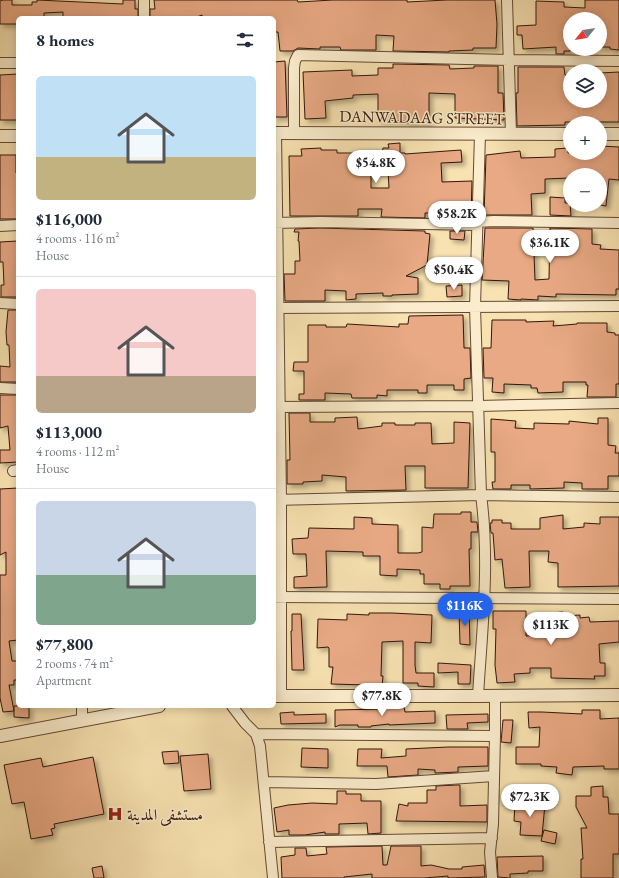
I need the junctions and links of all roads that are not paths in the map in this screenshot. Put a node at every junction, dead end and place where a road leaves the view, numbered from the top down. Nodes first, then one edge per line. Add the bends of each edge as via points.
1 (144, 0) edge
2 (507, 0) edge
3 (144, 16) edge
4 (509, 60) junction
5 (619, 60) edge
6 (0, 63) edge
7 (16, 63) edge
8 (294, 132) junction
9 (276, 133) edge
10 (480, 134) junction
11 (511, 134) junction
12 (563, 134) edge
13 (607, 134) edge
14 (619, 134) edge
15 (0, 136) edge
16 (16, 136) edge
17 (276, 223) edge
18 (619, 223) edge
19 (477, 224) junction
20 (16, 225) edge
21 (0, 226) edge
22 (0, 303) edge
23 (16, 304) edge
24 (619, 306) edge
25 (475, 307) junction
26 (276, 308) edge
27 (0, 388) edge
28 (16, 389) edge
29 (619, 403) edge
30 (478, 406) junction
31 (277, 407) edge
32 (481, 495) junction
33 (619, 498) edge
34 (277, 500) edge
35 (278, 597) edge
36 (484, 599) junction
37 (619, 599) edge
38 (619, 695) edge
39 (278, 696) edge
40 (478, 696) junction
41 (495, 696) junction
42 (82, 708) edge
43 (146, 708) edge
44 (234, 708) edge
45 (82, 719) junction
46 (256, 734) junction
47 (0, 736) edge
48 (495, 736) junction
49 (494, 776) junction
50 (264, 782) junction
51 (492, 838) junction
52 (269, 842) junction
53 (273, 878) edge
54 (492, 878) edge

1 - 3 street
2 - 4 street
4 - 5 street
4 - 8 street via 298,55 294,68
4 - 11 street
6 - 7 street
8 - 9 street, DANWADAAG STREET
8 - 10 street, DANWADAAG STREET
10 - 11 street, DANWADAAG STREET
10 - 19 street
11 - 12 street, DANWADAAG STREET
13 - 14 street
15 - 16 street
17 - 19 street
17 - 26 street
18 - 19 street via 494,221
19 - 25 street
20 - 21 street
22 - 23 street
24 - 25 street
25 - 26 street
25 - 30 street
26 - 31 street
27 - 28 street
29 - 30 street
30 - 31 street
30 - 32 street
31 - 34 street
32 - 33 street
32 - 34 street
32 - 36 street via 484,518
34 - 35 street
35 - 36 street
35 - 39 street
36 - 37 street
36 - 40 street
38 - 41 street
39 - 40 street
40 - 41 street
41 - 48 street
42 - 45 street
43 - 45 street
44 - 46 street
45 - 47 street
46 - 48 street
46 - 50 street
48 - 49 street
49 - 50 street via 376,784
49 - 51 street
50 - 52 street
51 - 52 street
51 - 54 street
52 - 53 street

